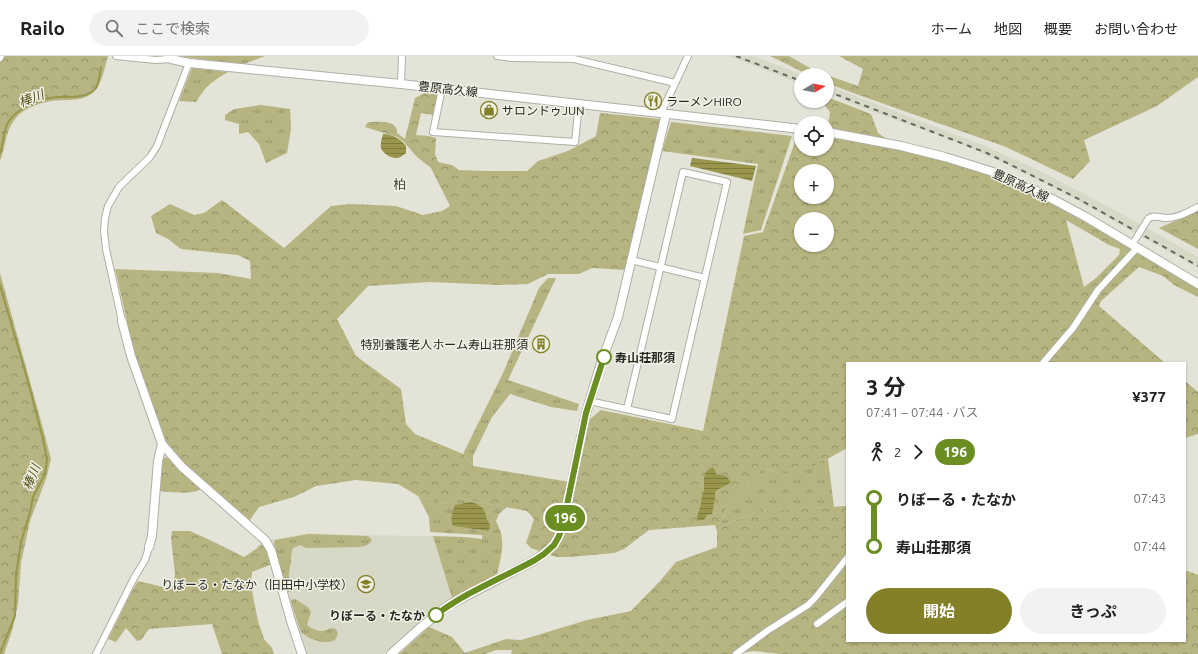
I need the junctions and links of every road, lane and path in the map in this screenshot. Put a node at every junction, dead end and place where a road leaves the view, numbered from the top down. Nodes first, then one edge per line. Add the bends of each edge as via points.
1 (116, 56) edge
2 (402, 56) edge
3 (497, 56) edge
4 (688, 56) edge
5 (170, 58) edge
6 (574, 58) edge
7 (189, 63) junction
8 (676, 83) junction
9 (401, 84) junction
10 (442, 89) junction
11 (579, 103) junction
12 (664, 114) junction
13 (794, 128) edge
14 (834, 133) edge
15 (1198, 207) edge
16 (1135, 244) junction
17 (631, 260) junction
18 (661, 268) junction
19 (705, 278) junction
20 (1198, 284) edge
21 (122, 321) joint
22 (1044, 362) edge
23 (589, 401) junction
24 (627, 409) junction
25 (162, 444) junction
26 (149, 547) joint
27 (846, 559) edge
28 (846, 603) edge
29 (817, 624) dead end
30 (96, 654) edge
31 (302, 654) edge
32 (391, 654) edge
33 (736, 654) edge

1 - 5 street
2 - 9 street
3 - 6 street
4 - 8 street
5 - 7 street, 豊原高久線
6 - 8 street
7 - 9 street, 豊原高久線
7 - 21 street via 157,146 150,157 119,187 108,206 104,231 106,249
8 - 12 street
9 - 10 street, 豊原高久線
10 - 11 street, 豊原高久線
10 - 11 street via 432,132 575,142
11 - 12 street, 豊原高久線
12 - 13 street, 豊原高久線
12 - 17 street
14 - 16 street, 豊原高久線 via 901,146 993,172 1041,193
15 - 16 street, bridge via 1177,217 1150,217
16 - 20 street, 豊原高久線
16 - 22 street
17 - 18 street
17 - 23 street via 618,316
18 - 19 street
18 - 19 street via 683,172 727,182
18 - 24 street
19 - 24 street via 672,420
21 - 25 street via 131,356
23 - 24 street
23 - 32 street via 565,517 554,545 535,560 449,605
25 - 26 street
25 - 31 street via 182,467 265,540
26 - 30 street via 145,560
27 - 33 street via 808,605
28 - 29 street

